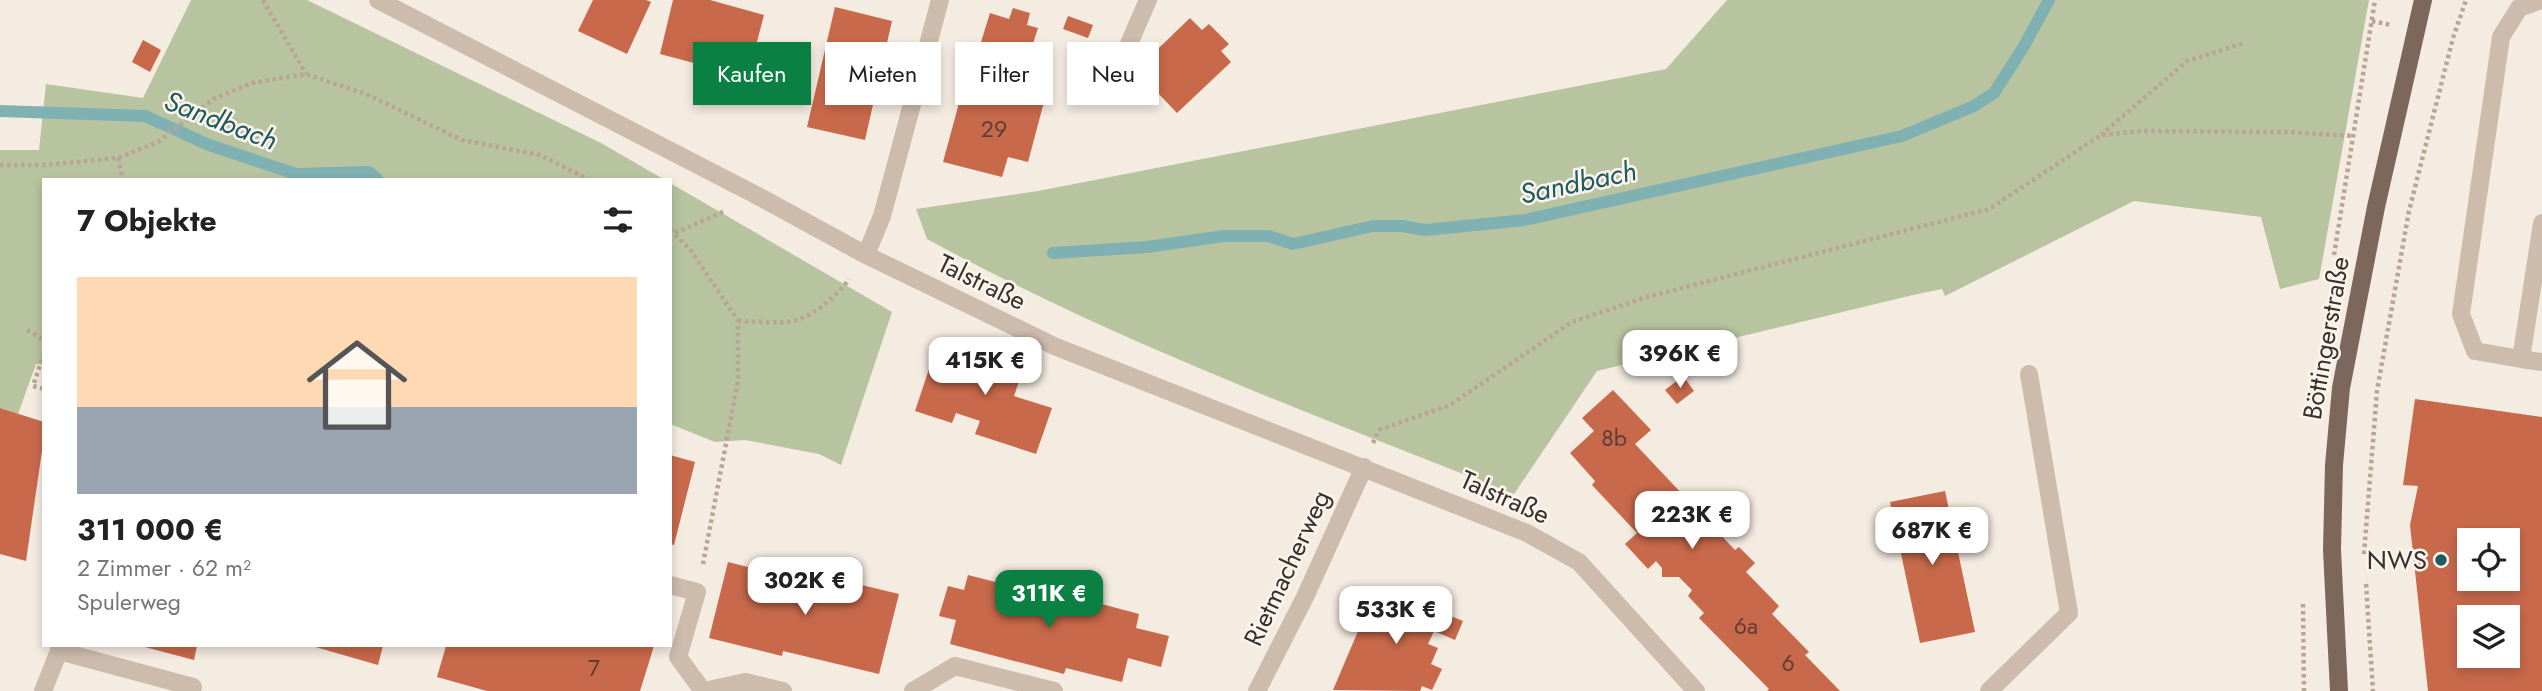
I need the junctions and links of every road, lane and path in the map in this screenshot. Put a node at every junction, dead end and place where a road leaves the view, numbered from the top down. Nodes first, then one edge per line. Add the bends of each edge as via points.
1 (263, 0) edge
2 (377, 0) edge
3 (940, 0) edge
4 (1148, 0) edge
5 (2375, 0) edge
6 (2423, 0) edge
7 (2466, 0) edge
8 (2542, 0) edge
9 (1130, 42) edge
10 (2245, 43) dead end
11 (306, 74) junction
12 (2101, 135) junction
13 (118, 158) junction
14 (0, 165) edge
15 (123, 178) edge
16 (586, 178) edge
17 (758, 196) junction
18 (2542, 223) edge
19 (673, 232) edge
20 (866, 255) junction
21 (738, 321) junction
22 (27, 330) dead end
23 (42, 339) edge
24 (42, 359) edge
25 (2521, 359) junction
26 (2542, 362) edge
27 (2029, 374) dead end
28 (42, 388) edge
29 (1364, 467) junction
30 (2364, 555) dead end
31 (2365, 582) dead end
32 (672, 586) edge
33 (697, 592) junction
34 (59, 648) edge
35 (193, 687) dead end
36 (43, 691) edge
37 (704, 691) edge
38 (783, 691) edge
39 (914, 691) edge
40 (1054, 691) edge
41 (1257, 691) edge
42 (1696, 691) edge
43 (1989, 691) edge
44 (2339, 691) edge
45 (2373, 691) edge

1 - 11 path
2 - 17 street, Talstraße
3 - 20 street via 882,216
4 - 9 street
5 - 12 path via 2354,136 2155,131
6 - 44 main road, Böttingerstraße via 2341,387 2332,550
7 - 30 path via 2409,211 2377,391
8 - 25 street via 2519,8 2501,37 2460,314 2475,351
10 - 12 path via 2188,61
11 - 13 path via 252,83 215,98 158,142
11 - 16 path via 366,94 462,140 540,155
12 - 29 path via 1989,209 1647,297 1572,322 1450,405 1379,430
13 - 14 path
13 - 15 path
17 - 19 path
17 - 20 street, Talstraße
18 - 25 street
19 - 21 path via 690,249
20 - 21 path via 842,289 821,307 793,321
20 - 29 street, Talstraße via 1054,346
21 - 33 path via 738,381
22 - 23 path
24 - 28 path via 33,386
25 - 26 street
27 - 43 street via 2069,613
29 - 41 street, Rietmacherweg
29 - 42 street, Talstraße via 1527,533 1579,562
31 - 45 path
32 - 33 street
33 - 37 street via 678,657
34 - 35 street
34 - 36 street
37 - 38 street via 745,681
39 - 40 street via 955,666

